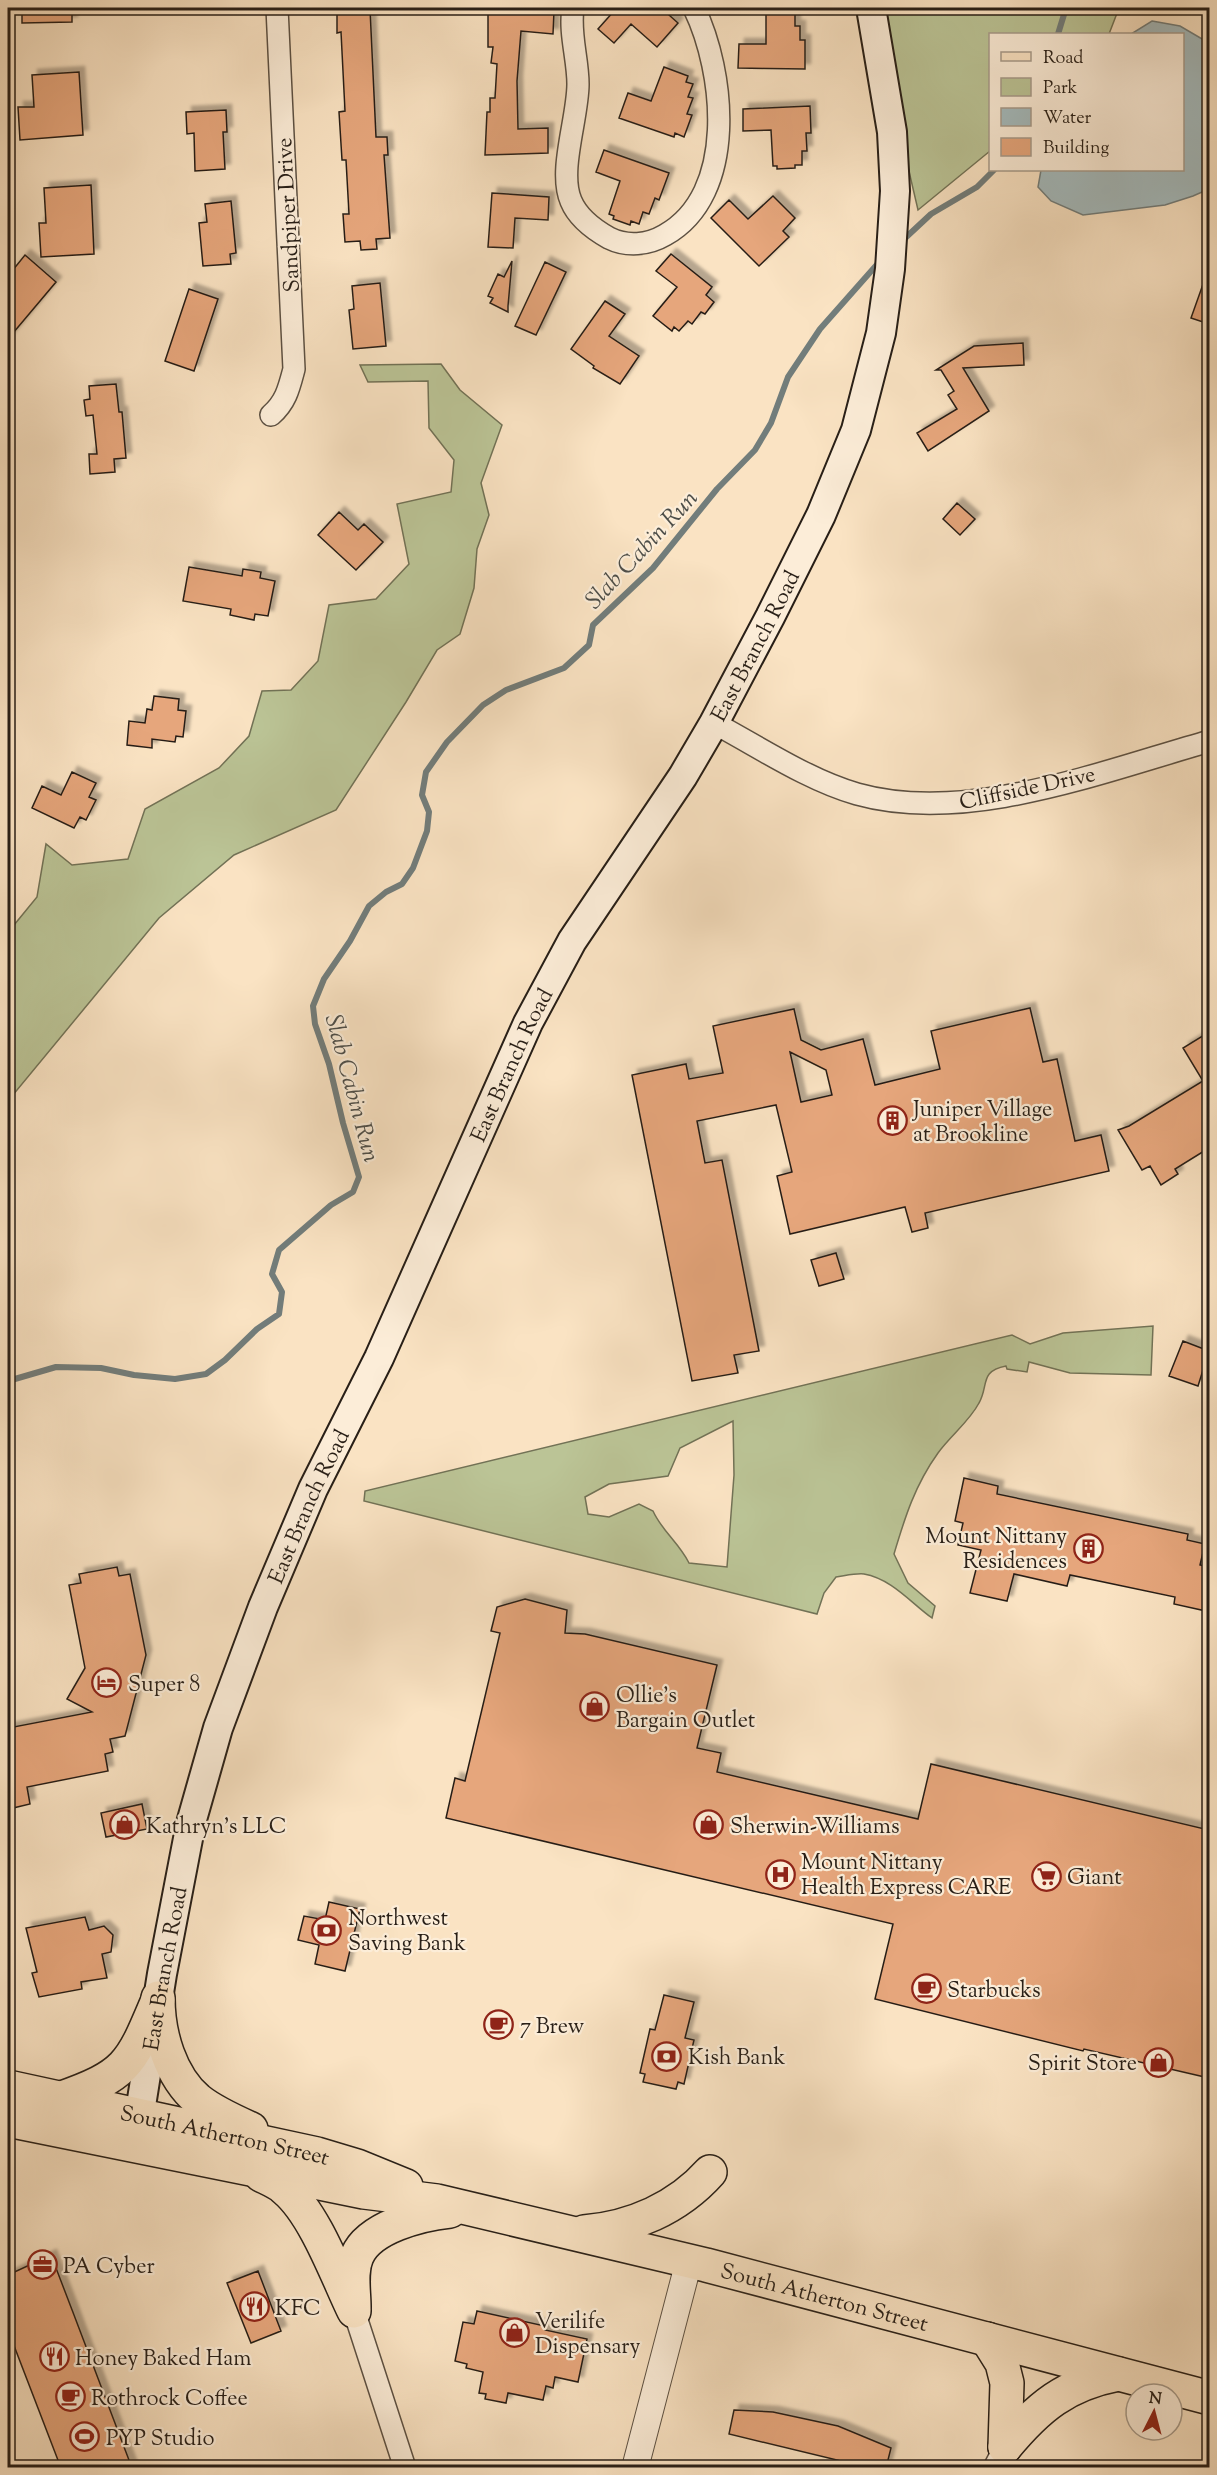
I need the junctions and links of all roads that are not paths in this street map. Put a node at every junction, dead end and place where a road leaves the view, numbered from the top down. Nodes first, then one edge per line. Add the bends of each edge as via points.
1 (277, 8) edge
2 (573, 8) edge
3 (694, 8) edge
4 (871, 8) edge
5 (271, 415) dead end
6 (714, 723) junction
7 (1209, 741) edge
8 (158, 1998) junction
9 (8, 2087) edge
10 (59, 2099) junction
11 (8, 2120) edge
12 (137, 2131) junction
13 (302, 2151) junction
14 (222, 2164) junction
15 (710, 2172) dead end
16 (437, 2201) junction
17 (472, 2209) junction
18 (570, 2233) junction
19 (689, 2261) junction
20 (354, 2311) junction
21 (987, 2339) junction
22 (1118, 2374) junction
23 (1209, 2398) edge
24 (1000, 2458) edge
25 (405, 2468) edge
26 (635, 2468) edge

1 - 5 street, Sandpiper Drive via 294,369 287,395
2 - 3 street via 578,83 566,175 570,201 585,222 618,242 630,244 654,241 679,227 699,205 709,177 717,141 719,93 711,48
4 - 6 main road, East Branch Road via 892,132 894,192 890,269 875,362 852,439 816,525
6 - 7 street, Cliffside Drive via 830,785 902,802 946,804 1024,792
6 - 8 main road, East Branch Road via 572,941 528,1023 380,1358 313,1489 218,1728 191,1823
8 - 10 main road via 126,2065 102,2082
8 - 12 main road, East Branch Road
8 - 13 main road via 167,2053 186,2088 210,2109
9 - 10 main road, South Atherton Street
10 - 12 main road, South Atherton Street
11 - 12 main road, South Atherton Street
12 - 13 main road, South Atherton Street
12 - 14 main road, South Atherton Street
13 - 16 main road, South Atherton Street via 357,2166
14 - 16 main road, South Atherton Street via 364,2192
14 - 20 main road via 262,2176 284,2187 295,2198 309,2218
15 - 18 main road via 683,2199 648,2216 598,2230
16 - 17 main road, South Atherton Street
17 - 18 main road, South Atherton Street
17 - 20 main road via 447,2211 394,2225 362,2246 353,2270
18 - 19 main road, South Atherton Street
19 - 21 main road, South Atherton Street
19 - 26 street
20 - 25 street
21 - 22 main road, South Atherton Street
21 - 24 main road via 1002,2363 1007,2383
22 - 23 main road, South Atherton Street
22 - 24 main road via 1097,2378 1057,2396 1023,2426

